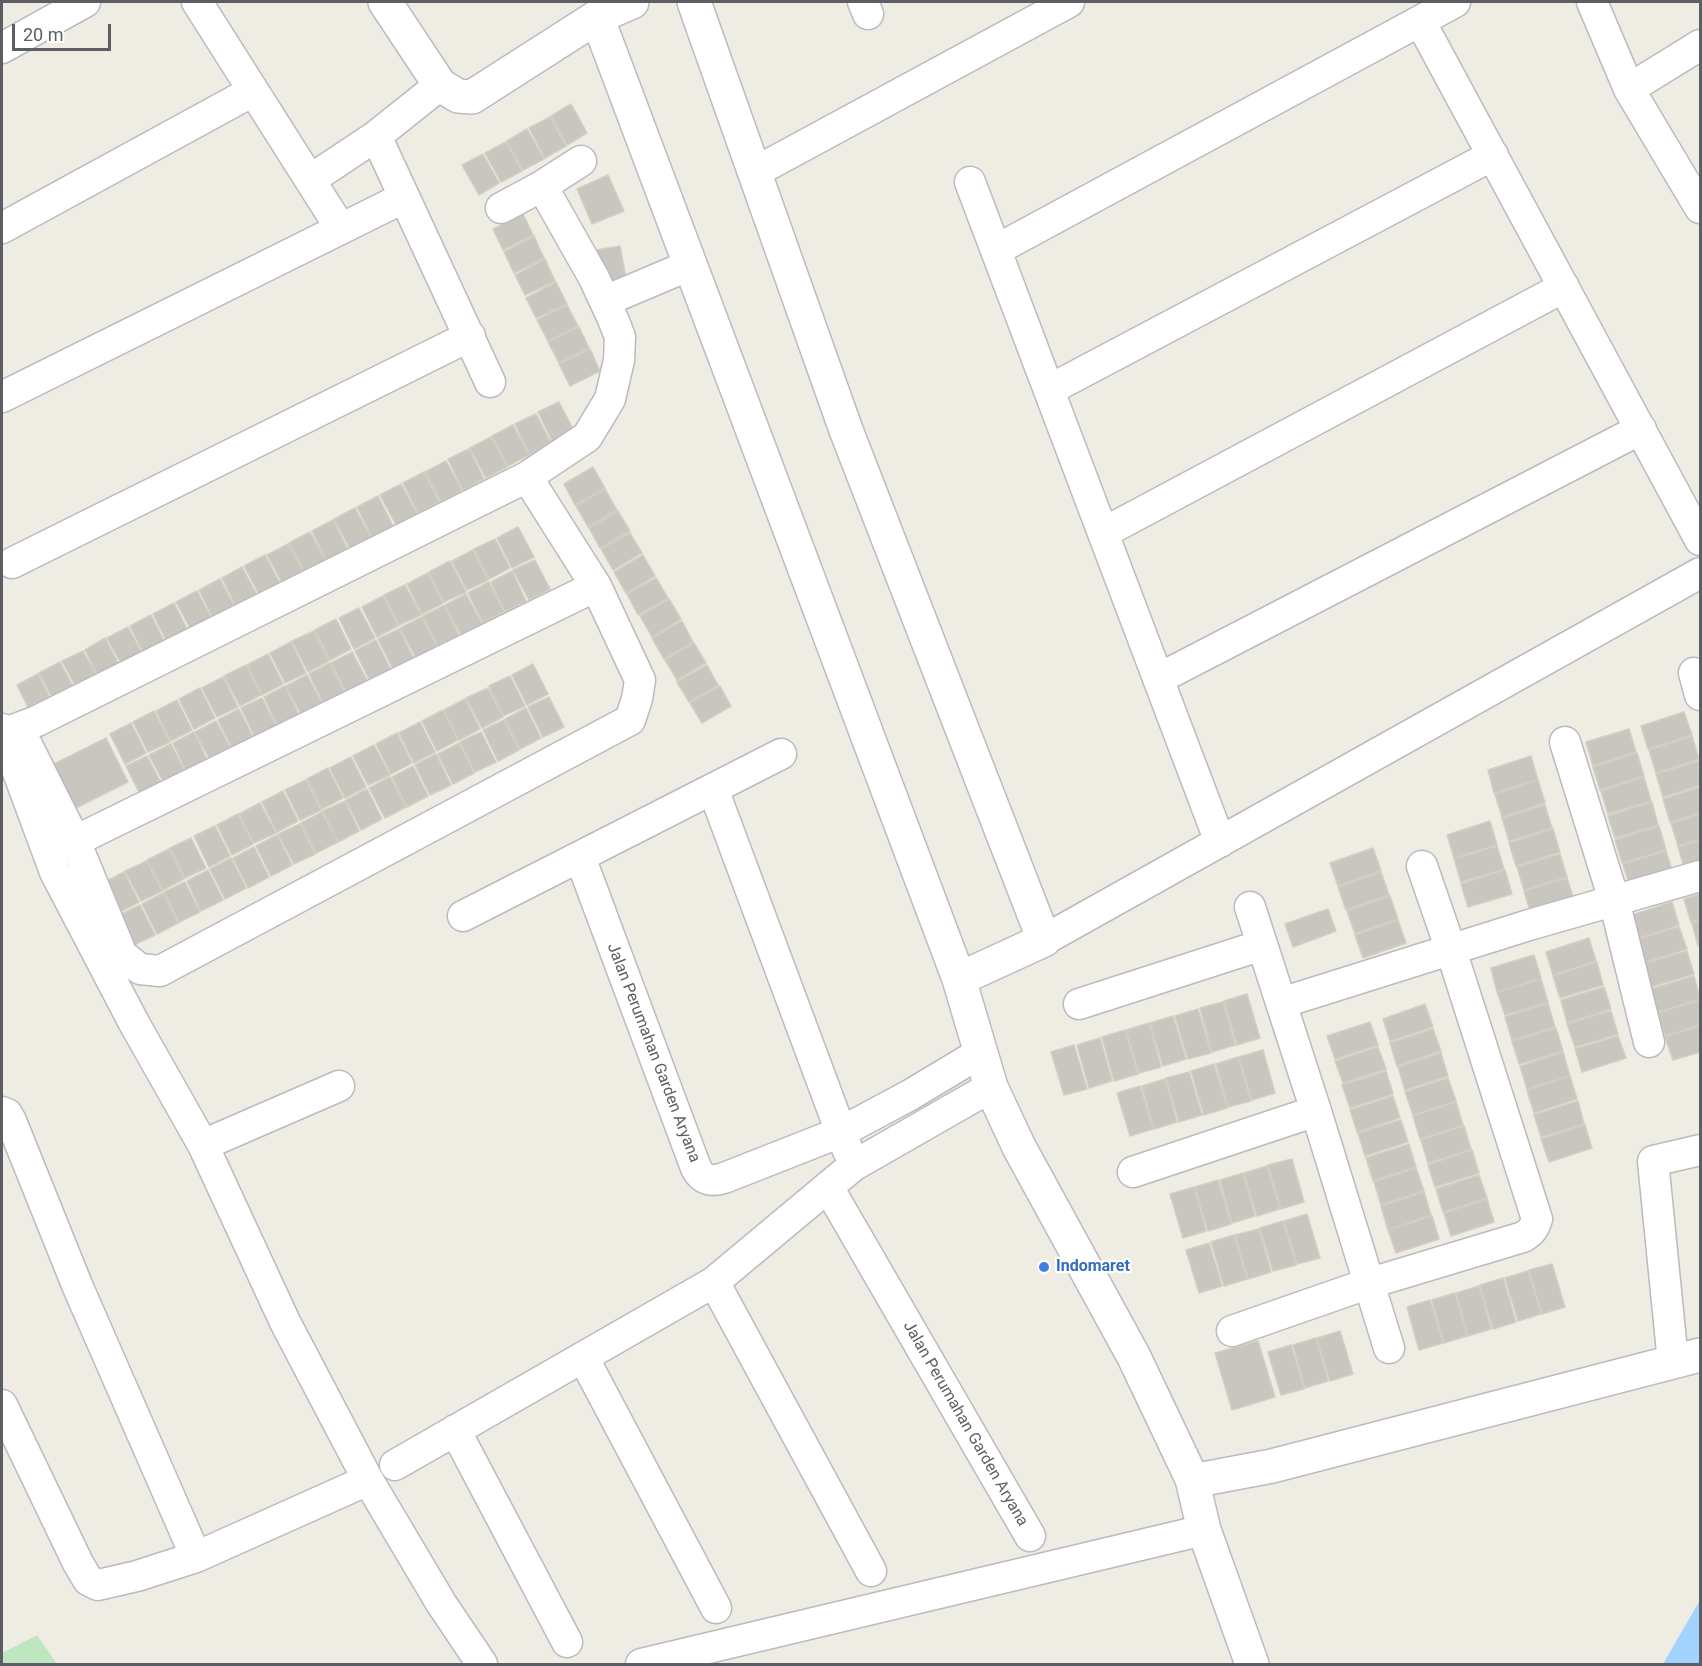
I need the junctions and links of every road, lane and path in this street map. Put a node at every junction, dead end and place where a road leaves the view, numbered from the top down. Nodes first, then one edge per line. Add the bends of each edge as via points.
1 (85, 2) edge
2 (196, 2) edge
3 (385, 2) edge
4 (694, 2) edge
5 (1070, 2) edge
6 (1455, 2) edge
7 (1592, 2) edge
8 (614, 9) edge
9 (1420, 21) junction
10 (1701, 45) edge
11 (2, 48) edge
12 (440, 85) junction
13 (1629, 89) junction
14 (253, 91) junction
15 (376, 136) junction
16 (1493, 155) junction
17 (581, 161) dead end
18 (755, 172) junction
19 (310, 180) junction
20 (970, 182) dead end
21 (542, 186) junction
22 (403, 198) junction
23 (501, 208) dead end
24 (1701, 208) edge
25 (2, 228) edge
26 (341, 229) junction
27 (996, 250) junction
28 (690, 265) junction
29 (1564, 287) junction
30 (605, 302) junction
31 (470, 336) junction
32 (489, 382) dead end
33 (1049, 390) junction
34 (2, 397) edge
35 (1641, 429) junction
36 (526, 477) junction
37 (1103, 533) junction
38 (1701, 540) edge
39 (12, 562) dead end
40 (1701, 573) edge
41 (596, 586) junction
42 (1158, 679) junction
43 (7, 730) edge
44 (1565, 742) dead end
45 (781, 754) dead end
46 (713, 789) junction
47 (75, 841) junction
48 (1220, 842) junction
49 (580, 857) junction
50 (1422, 866) dead end
51 (1701, 876) edge
52 (1614, 900) junction
53 (1250, 907) dead end
54 (462, 916) dead end
55 (1035, 944) junction
56 (1262, 945) junction
57 (1451, 950) junction
58 (967, 975) junction
59 (1281, 1003) junction
60 (1079, 1004) dead end
61 (1649, 1042) dead end
62 (981, 1053) junction
63 (339, 1086) dead end
64 (992, 1087) junction
65 (1316, 1111) junction
66 (2, 1112) edge
67 (841, 1132) junction
68 (203, 1145) junction
69 (1701, 1150) edge
70 (854, 1166) junction
71 (1133, 1172) dead end
72 (828, 1187) junction
73 (714, 1282) junction
74 (1367, 1284) junction
75 (1232, 1330) dead end
76 (1389, 1348) dead end
77 (584, 1357) junction
78 (1687, 1359) edge
79 (2, 1409) edge
80 (455, 1430) junction
81 (395, 1465) dead end
82 (368, 1480) junction
83 (1201, 1501) junction
84 (1030, 1536) dead end
85 (196, 1557) junction
86 (871, 1571) dead end
87 (716, 1608) dead end
88 (567, 1642) dead end
89 (482, 1665) edge
90 (641, 1665) edge
91 (1252, 1665) edge

1 - 11 street
2 - 14 street
3 - 12 street
4 - 18 street
5 - 18 street
6 - 9 street
7 - 13 street
8 - 12 street via 472,97 458,96
8 - 28 street
9 - 16 street
9 - 27 street
10 - 13 street
12 - 15 street
13 - 24 street
14 - 19 street
14 - 25 street
15 - 19 street
15 - 22 street
16 - 29 street
16 - 33 street
17 - 21 street
18 - 55 street
19 - 26 street
20 - 27 street
21 - 23 street
21 - 30 street
22 - 26 street
22 - 31 street
26 - 34 street
27 - 33 street
28 - 30 street
28 - 58 street
29 - 35 street
29 - 37 street
30 - 36 street via 620,337 610,399 587,437
31 - 32 street
31 - 39 street
33 - 37 street
35 - 38 street
35 - 42 street
36 - 41 street
36 - 43 street via 37,721
37 - 42 street
40 - 48 street
41 - 47 street
41 - 47 street via 640,680 630,720 160,971 140,969 122,955
42 - 48 street
43 - 47 street
43 - 68 street via 60,882
44 - 52 street
45 - 46 street
46 - 49 street
46 - 67 street
48 - 55 street
49 - 54 street
49 - 67 street, Jalan Perumahan Garden Aryana via 699,1175 714,1181
50 - 57 street
51 - 52 street
52 - 57 street
52 - 61 street
53 - 56 street
55 - 58 street
56 - 59 street
56 - 60 street
57 - 59 street
57 - 74 street via 1537,1219 1531,1232 1523,1237
58 - 62 street
59 - 65 street
62 - 64 street
62 - 67 street, Jalan Perumahan Garden Aryana
63 - 68 street
64 - 70 street
64 - 83 street via 1019,1147 1134,1357
65 - 71 street
65 - 74 street
66 - 85 street via 9,1116 77,1286
67 - 70 street
68 - 82 street via 285,1322
69 - 78 street via 1653,1161
70 - 72 street
72 - 73 street
72 - 84 street, Jalan Perumahan Garden Aryana
73 - 77 street
73 - 86 street
74 - 75 street
74 - 76 street
77 - 80 street
77 - 87 street
78 - 83 street via 1272,1466
79 - 85 street via 88,1580 98,1585 110,1583
80 - 81 street
80 - 88 street
82 - 85 street
82 - 89 street
83 - 90 street
83 - 91 street

